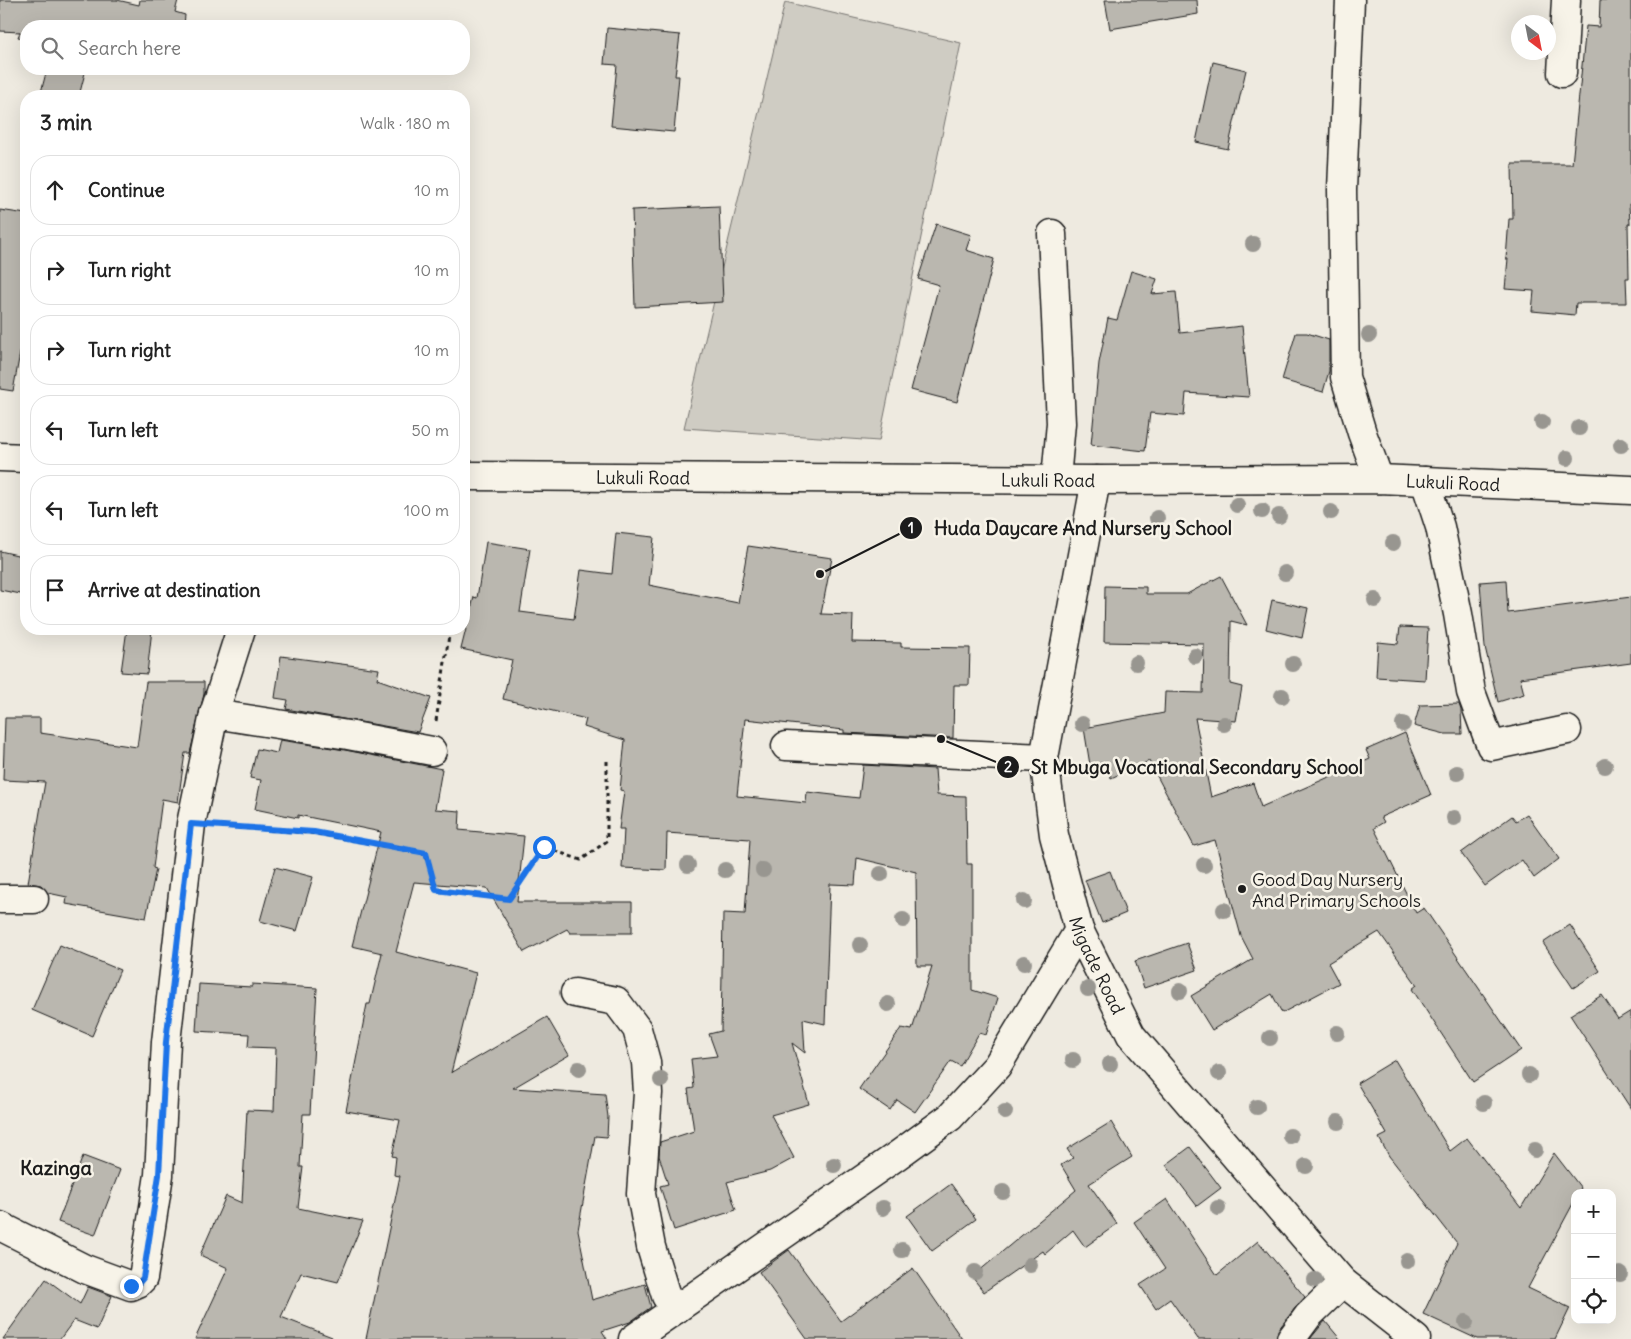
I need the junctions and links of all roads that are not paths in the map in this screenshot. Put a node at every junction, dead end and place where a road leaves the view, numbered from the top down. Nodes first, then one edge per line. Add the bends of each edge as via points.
1 (1350, 0) edge
2 (1566, 0) edge
3 (1562, 73) dead end
4 (1052, 234) dead end
5 (0, 457) edge
6 (20, 458) edge
7 (470, 476) edge
8 (1056, 479) junction
9 (1379, 479) junction
10 (1096, 480) junction
11 (1425, 481) junction
12 (1631, 490) edge
13 (239, 635) edge
14 (214, 714) junction
15 (1567, 730) dead end
16 (786, 746) dead end
17 (432, 751) road end
18 (1044, 758) junction
19 (34, 898) dead end
20 (0, 899) edge
21 (1079, 930) junction
22 (575, 993) dead end
23 (0, 1226) edge
24 (1343, 1282) junction
25 (675, 1310) junction
26 (632, 1339) edge
27 (1290, 1339) edge
28 (1416, 1339) edge

1 - 9 street via 1342,190 1345,377
2 - 3 street
4 - 8 street via 1060,423
5 - 6 street
7 - 8 street, Lukuli Road
8 - 10 street, Lukuli Road
9 - 10 street, Lukuli Road
9 - 11 street, Lukuli Road
10 - 18 street, Migade Road
11 - 12 street, Lukuli Road
11 - 15 street via 1440,527 1471,692 1491,746
13 - 14 street
14 - 17 street
14 - 23 street via 191,824 166,1042 159,1175 143,1278 131,1286 85,1269
16 - 18 street
18 - 21 street, Migade Road via 1054,836
19 - 20 street
21 - 24 street, Migade Road via 1131,1035
21 - 25 street via 997,1066 950,1117
22 - 25 street via 616,1001 637,1029 646,1062 648,1093 641,1194 651,1248 666,1296
24 - 27 street
24 - 28 street, Migade Road
25 - 26 street

